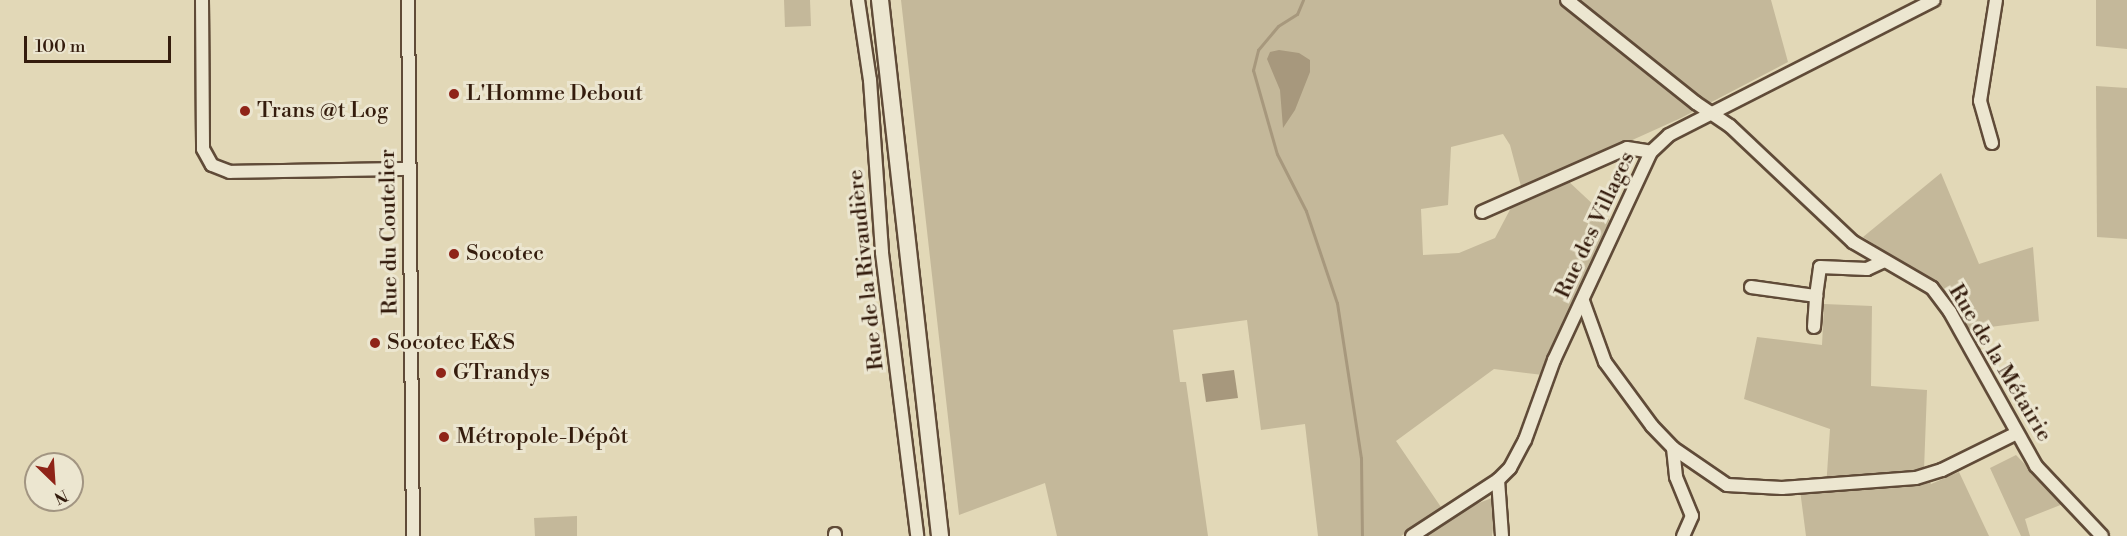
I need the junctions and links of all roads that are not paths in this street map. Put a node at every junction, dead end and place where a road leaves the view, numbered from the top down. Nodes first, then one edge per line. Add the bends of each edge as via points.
1 (202, 0) edge
2 (408, 0) edge
3 (858, 0) edge
4 (1567, 0) edge
5 (1934, 0) edge
6 (1996, 0) edge
7 (882, 5) edge
8 (1710, 113) junction
9 (1992, 143) dead end
10 (1651, 152) junction
11 (409, 169) junction
12 (1482, 212) dead end
13 (1884, 261) junction
14 (1750, 286) dead end
15 (1816, 296) junction
16 (1583, 301) junction
17 (1814, 327) dead end
18 (2015, 434) junction
19 (1674, 448) junction
20 (1498, 480) junction
21 (413, 536) edge
22 (917, 536) edge
23 (940, 536) edge
24 (1412, 536) edge
25 (1502, 536) edge
26 (1683, 536) edge
27 (2102, 536) edge

1 - 11 street via 203,148 212,165 230,172
2 - 11 street, Rue du Coutelier
3 - 22 street, Rue de la Rivaudière via 870,80 882,253
4 - 8 street, Rue de la Métairie
5 - 8 street, Rue des Villages
6 - 9 street via 1980,101
7 - 23 main road
8 - 10 street, Rue des Villages via 1669,135
8 - 13 street, Rue de la Métairie via 1730,126 1853,242
10 - 12 street via 1627,148
10 - 16 street, Rue des Villages via 1636,177
11 - 21 street, Rue du Coutelier
13 - 15 street via 1867,269 1820,267
13 - 18 street, Rue de la Métairie via 1932,288
14 - 15 street
15 - 17 street
16 - 19 street via 1605,362
16 - 20 street, Rue des Villages via 1554,360 1525,440 1510,468
18 - 19 street via 1942,470 1916,478 1782,488 1727,485
18 - 27 street, Rue de la Métairie via 2036,466
19 - 26 street via 1676,477 1692,516
20 - 24 street, Rue des Villages
20 - 25 street

